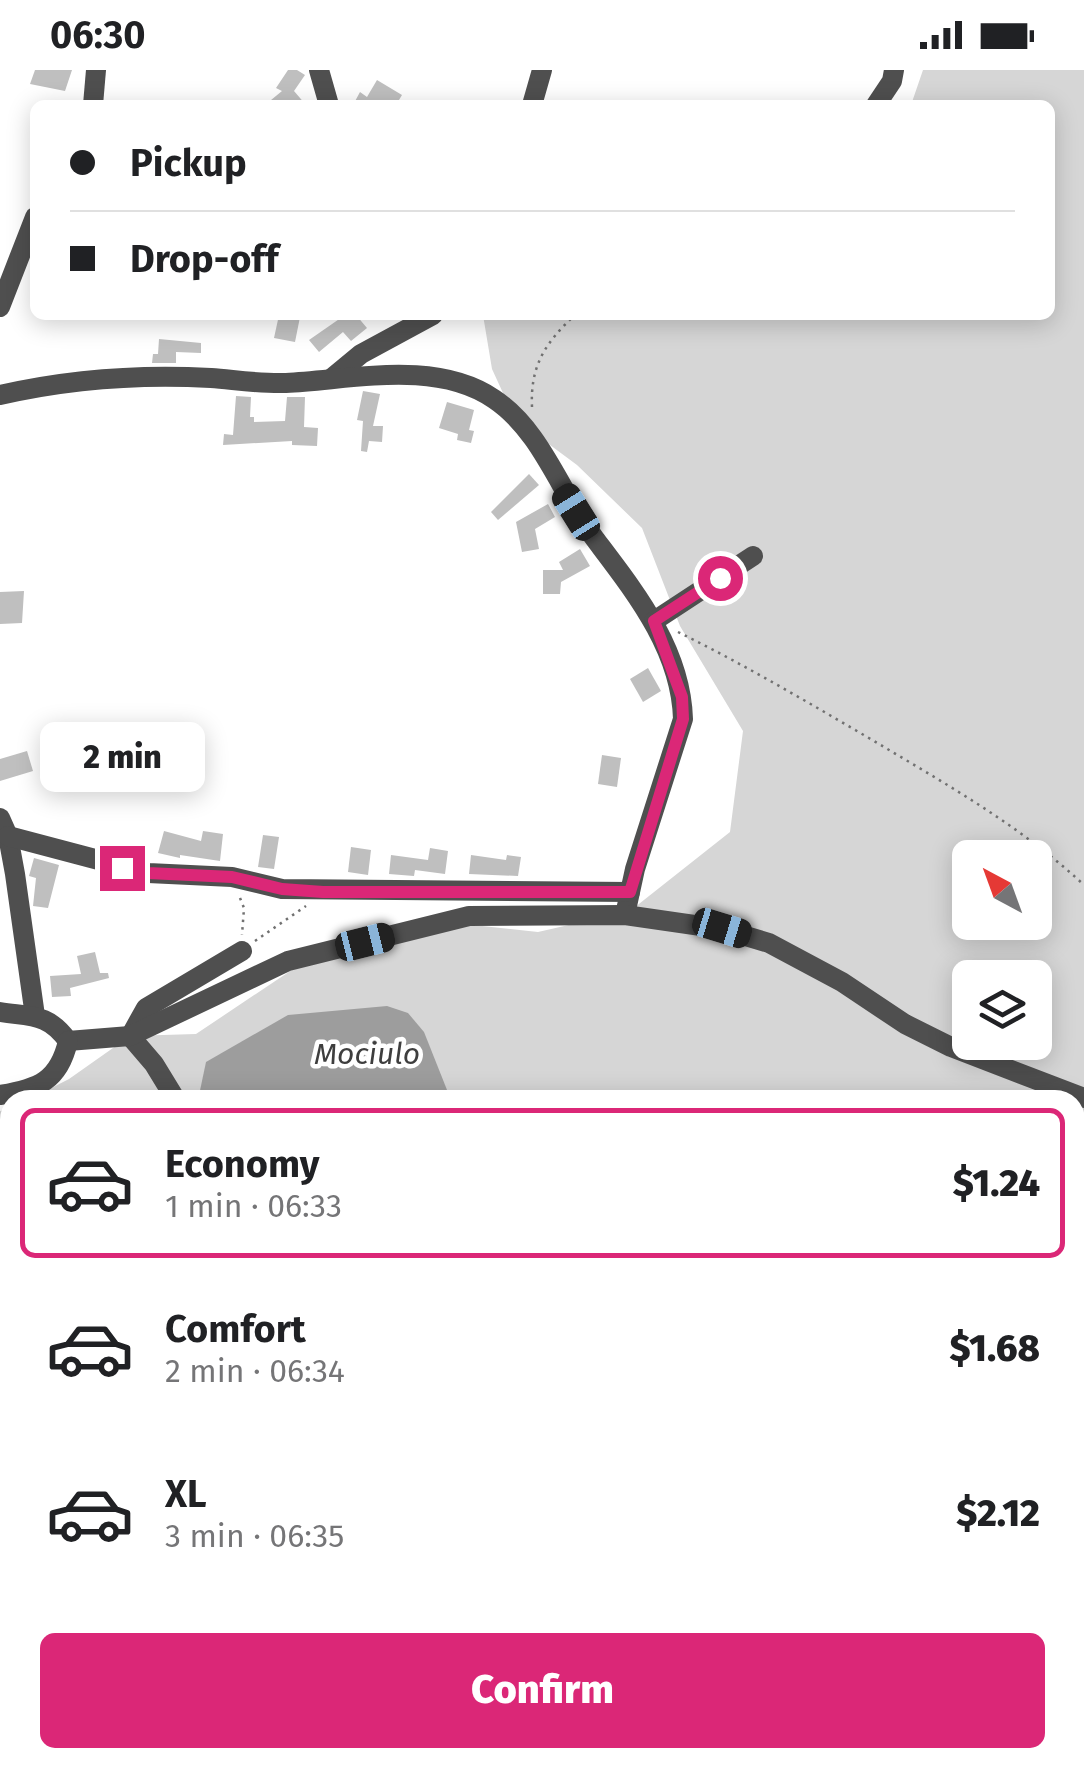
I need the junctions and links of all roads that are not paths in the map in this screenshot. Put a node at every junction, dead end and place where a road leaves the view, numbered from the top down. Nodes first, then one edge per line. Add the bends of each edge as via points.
1 (96, 70) edge
2 (319, 70) edge
3 (542, 70) edge
4 (894, 70) edge
5 (94, 100) edge
6 (328, 100) edge
7 (533, 100) edge
8 (879, 100) edge
9 (30, 229) edge
10 (0, 307) edge
11 (423, 320) edge
12 (332, 378) junction
13 (0, 395) edge
14 (753, 556) dead end
15 (654, 621) junction
16 (4, 827) edge
17 (630, 892) junction
18 (625, 916) junction
19 (242, 951) road end
20 (0, 1012) edge
21 (35, 1016) junction
22 (130, 1036) junction
23 (68, 1041) junction
24 (29, 1090) edge
25 (170, 1090) edge
26 (1063, 1090) edge

1 - 5 street
2 - 6 street
3 - 7 street
4 - 8 street
9 - 10 street
11 - 12 street
12 - 13 street via 284,383 120,377
12 - 15 street via 419,375 469,384 496,400 525,426
14 - 15 street
15 - 17 street via 682,697 683,719
16 - 17 street via 148,873 232,877 282,889
16 - 21 street
17 - 18 street
18 - 22 street via 469,916 288,962
18 - 26 street via 722,928 768,943 951,1048
19 - 22 street via 146,1008
20 - 21 street
21 - 23 street via 56,1024
22 - 23 street
22 - 25 street
23 - 24 street via 50,1078

